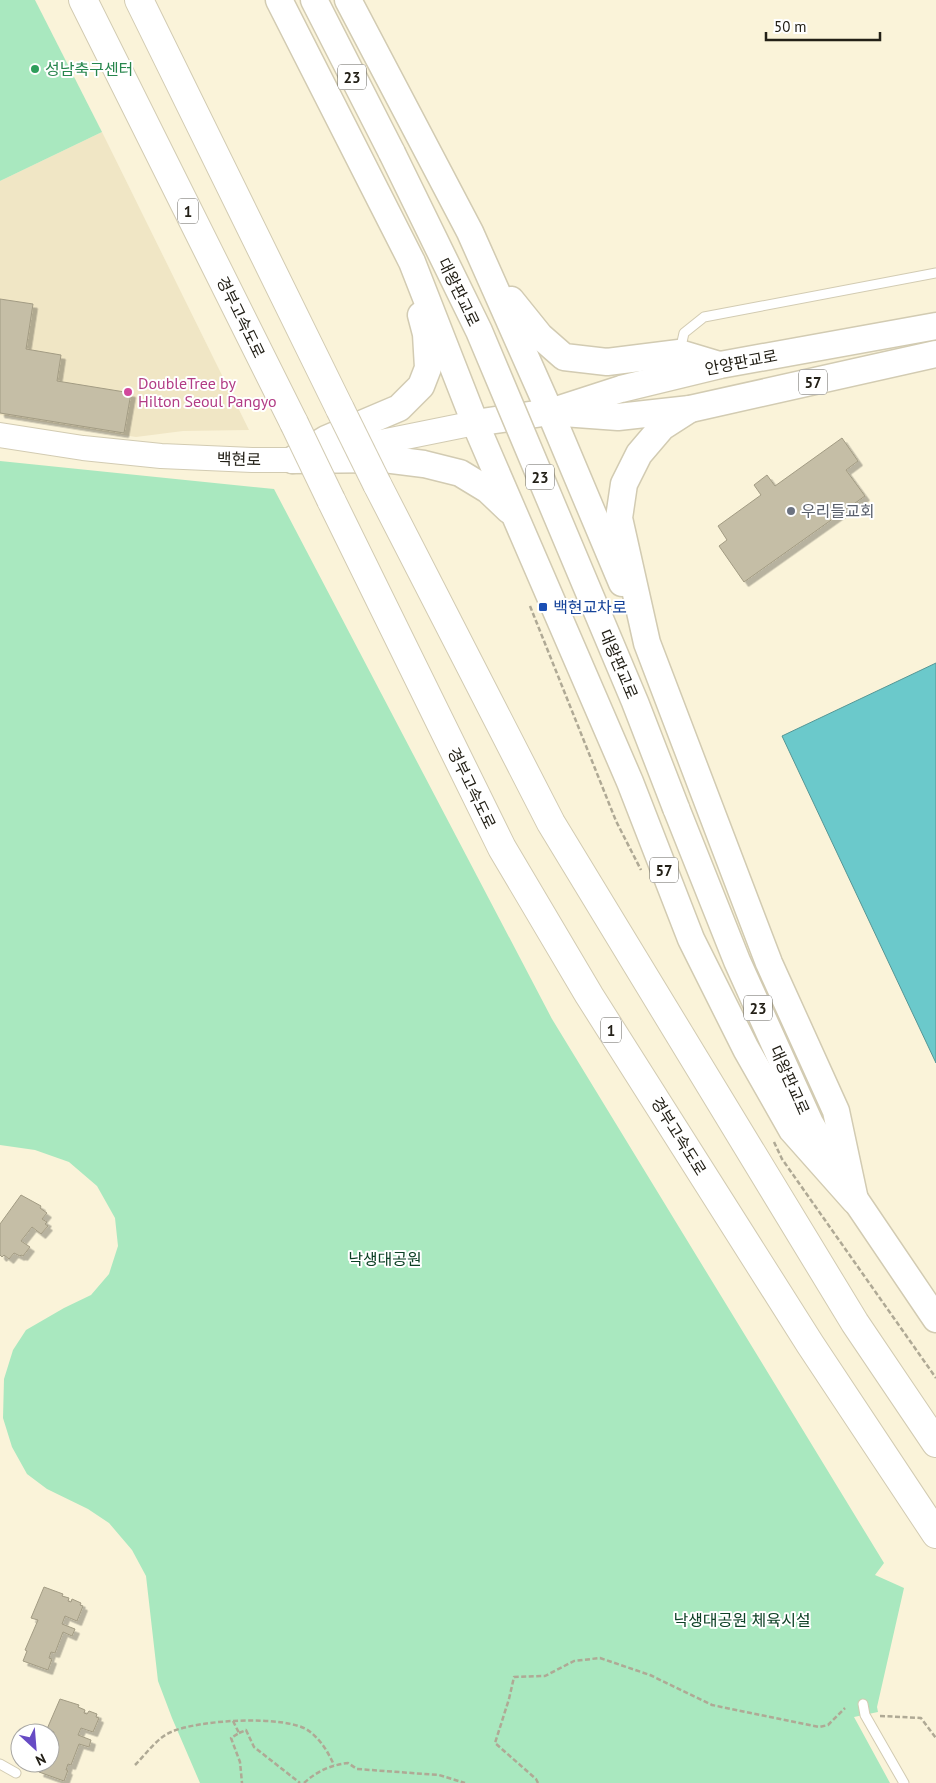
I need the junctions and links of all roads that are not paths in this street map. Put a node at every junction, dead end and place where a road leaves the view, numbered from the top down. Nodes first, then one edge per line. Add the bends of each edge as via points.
1 (83, 0) edge
2 (138, 0) edge
3 (279, 0) edge
4 (314, 0) edge
5 (348, 0) edge
6 (470, 232) junction
7 (412, 262) junction
8 (936, 273) edge
9 (936, 326) edge
10 (679, 353) junction
11 (936, 354) edge
12 (720, 365) junction
13 (690, 409) junction
14 (550, 412) junction
15 (475, 423) junction
16 (0, 435) edge
17 (292, 460) junction
18 (515, 515) junction
19 (647, 644) junction
20 (855, 1200) junction
21 (936, 1319) edge
22 (936, 1443) edge
23 (936, 1534) edge
24 (863, 1704) dead end
25 (904, 1783) edge

1 - 23 highway, 경부고속도로 / 1, bridge via 507,856 589,995 810,1344
2 - 22 highway, bridge via 376,484 551,823 855,1323
3 - 7 main road, 대왕판교로
4 - 20 main road, 대왕판교로 / 23, bridge via 479,331 635,702 737,961 810,1123
5 - 6 main road, 대왕판교로
6 - 10 main road via 514,305 540,336 564,357 607,362
6 - 14 main road, 대왕판교로
7 - 15 main road, 대왕판교로
7 - 17 main road via 426,334 428,368 421,386 399,408 326,439
8 - 10 lane via 704,318 684,334
9 - 12 main road, 안양판교로 / 57
10 - 12 main road
11 - 13 main road, 안양판교로 / 57
12 - 14 main road, 안양판교로 / 57 via 621,389
13 - 14 main road, 안양판교로 / 57 via 618,417
13 - 19 main road, 57 via 662,427 638,454 624,484 620,518
14 - 15 main road, 안양판교로 / 57
14 - 19 main road, 대왕판교로
15 - 17 main road, 백현로
15 - 18 main road, 대왕판교로 / 57
16 - 17 main road, 백현로 via 161,456
17 - 18 main road via 384,459 424,464 460,473 488,490
18 - 20 main road, 57 via 630,782 690,939 792,1130
19 - 20 main road, 57 via 769,963 836,1111
20 - 21 main road, 대왕판교로 / 23
24 - 25 lane

